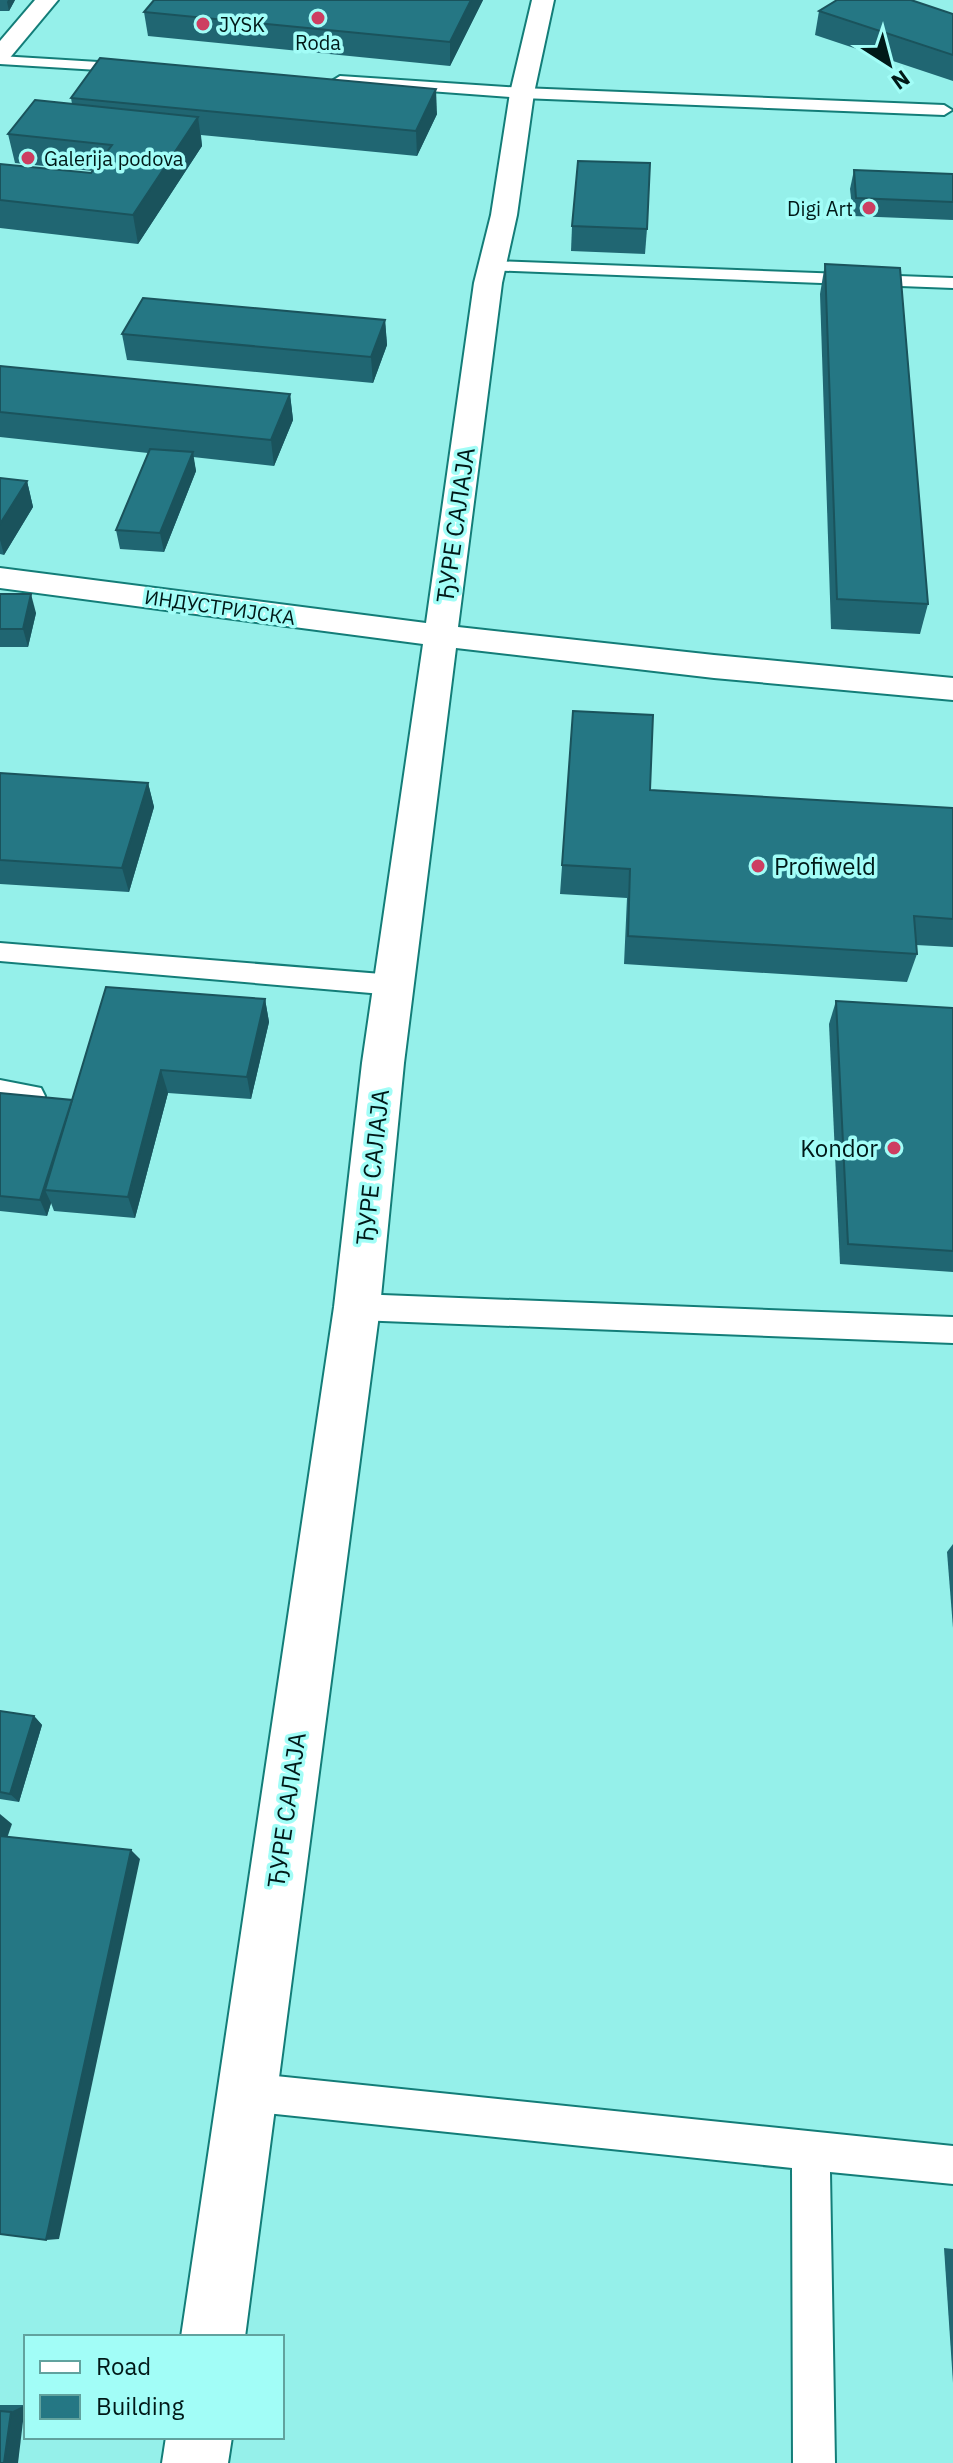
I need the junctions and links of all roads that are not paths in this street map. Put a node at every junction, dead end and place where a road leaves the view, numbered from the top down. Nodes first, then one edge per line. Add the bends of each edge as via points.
1 (47, 0) edge
2 (543, 0) edge
3 (0, 58) edge
4 (152, 70) edge
5 (325, 80) edge
6 (522, 93) junction
7 (944, 110) dead end
8 (492, 266) junction
9 (953, 283) edge
10 (0, 578) edge
11 (440, 636) junction
12 (953, 689) edge
13 (0, 952) edge
14 (394, 985) junction
15 (0, 1091) edge
16 (32, 1096) edge
17 (357, 1307) junction
18 (953, 1330) edge
19 (246, 2092) junction
20 (811, 2152) junction
21 (953, 2165) edge
22 (213, 2335) edge
23 (199, 2439) edge
24 (195, 2463) edge
25 (814, 2463) edge

1 - 3 street
2 - 6 street, ЂУРЕ САЛАЈА
3 - 4 lane
5 - 6 lane
6 - 7 lane
6 - 8 street, ЂУРЕ САЛАЈА
8 - 9 lane
8 - 11 street, ЂУРЕ САЛАЈА
10 - 11 street, ИНДУСТРИЈСКА
11 - 12 street, ИНДУСТРИЈСКА
11 - 14 street, ЂУРЕ САЛАЈА
13 - 14 lane
14 - 17 street, ЂУРЕ САЛАЈА
15 - 16 lane
17 - 18 lane
17 - 19 street, ЂУРЕ САЛАЈА
19 - 20 lane
19 - 22 street, ЂУРЕ САЛАЈА
20 - 21 lane
20 - 25 lane
23 - 24 street

